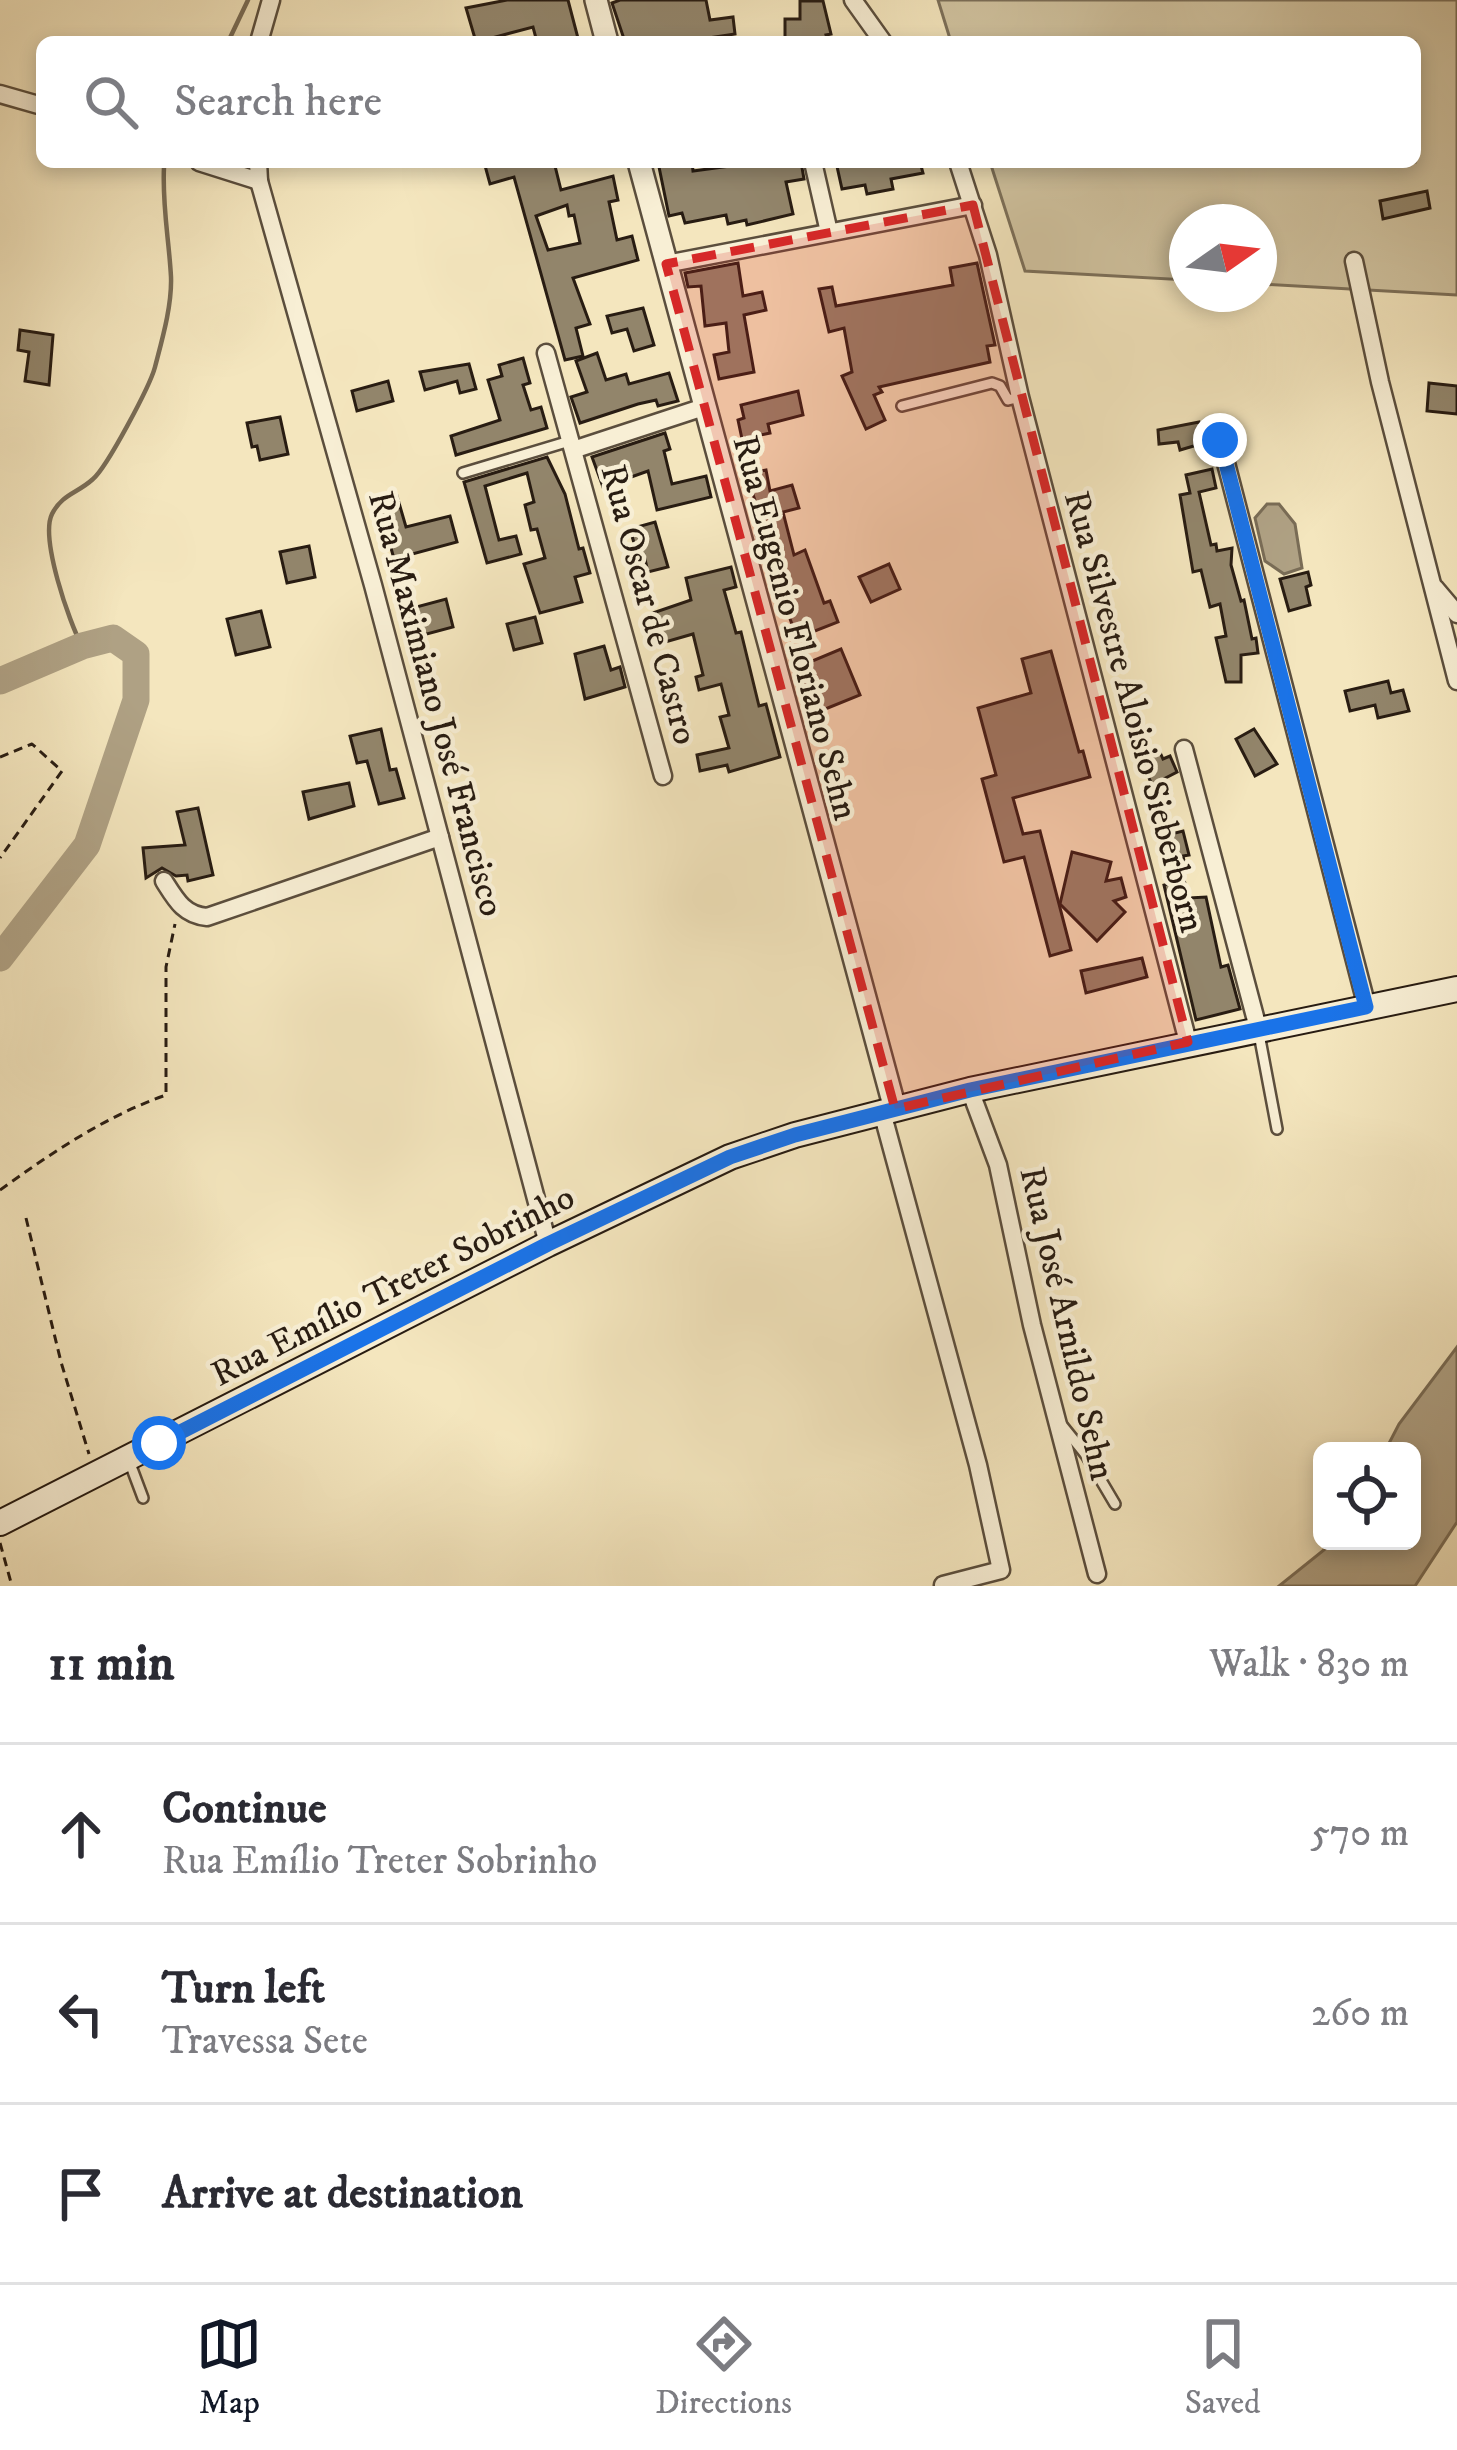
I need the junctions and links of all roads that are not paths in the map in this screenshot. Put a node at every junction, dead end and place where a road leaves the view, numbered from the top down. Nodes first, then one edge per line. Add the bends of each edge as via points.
1 (272, 0) edge
2 (596, 0) edge
3 (853, 0) edge
4 (261, 36) edge
5 (605, 36) edge
6 (879, 36) edge
7 (0, 94) edge
8 (36, 104) edge
9 (641, 168) edge
10 (814, 168) edge
11 (960, 168) edge
12 (259, 172) edge
13 (973, 205) junction
14 (829, 232) junction
15 (1354, 261) dead end
16 (666, 264) junction
17 (546, 353) dead end
18 (1020, 397) junction
19 (902, 406) dead end
20 (704, 407) junction
21 (1220, 440) dead end
22 (574, 445) junction
23 (463, 472) dead end
24 (1431, 582) junction
25 (1457, 614) edge
26 (1457, 682) edge
27 (1184, 749) dead end
28 (663, 776) dead end
29 (440, 837) junction
30 (164, 881) dead end
31 (1457, 989) edge
32 (1366, 1007) junction
33 (1258, 1028) junction
34 (1187, 1042) junction
35 (970, 1090) junction
36 (888, 1110) junction
37 (1277, 1129) dead end
38 (548, 1244) junction
39 (1056, 1418) junction
40 (128, 1458) junction
41 (143, 1498) dead end
42 (1115, 1504) dead end
43 (0, 1522) edge
44 (1097, 1574) dead end
45 (944, 1585) edge

1 - 4 street
2 - 5 street
3 - 6 street
7 - 8 street
9 - 16 street, Rua Eugenio Floriano Sehn
10 - 14 street
11 - 13 street, Rua Silvestre Aloisio Sieberborn
12 - 29 street, Rua Maximiano José Francisco
13 - 14 street
13 - 18 street, Rua Silvestre Aloisio Sieberborn
14 - 16 street
15 - 24 street
16 - 20 street, Rua Eugenio Floriano Sehn
17 - 22 street, Rua Oscar de Castro
18 - 19 lane via 1008,400 992,383
18 - 34 street, Rua Silvestre Aloisio Sieberborn
20 - 22 street
20 - 36 street, Rua Eugenio Floriano Sehn
21 - 32 street
22 - 23 lane
22 - 28 street, Rua Oscar de Castro
24 - 25 street
24 - 26 street
27 - 33 street
29 - 30 street via 207,917 181,907
29 - 38 street, Rua Maximiano José Francisco
31 - 32 main road, Rua Emílio Treter Sobrinho
32 - 33 main road, Rua Emílio Treter Sobrinho
33 - 34 main road, Rua Emílio Treter Sobrinho
33 - 37 lane
34 - 35 main road, Rua Emílio Treter Sobrinho
35 - 36 main road, Rua Emílio Treter Sobrinho
35 - 39 street, Rua José Arnildo Sehn via 998,1165
36 - 38 main road, Rua Emílio Treter Sobrinho via 730,1157
36 - 45 street via 1001,1570
38 - 40 main road, Rua Emílio Treter Sobrinho
39 - 42 lane
39 - 44 street, Rua José Arnildo Sehn
40 - 41 lane
40 - 43 main road, Rua Emílio Treter Sobrinho

